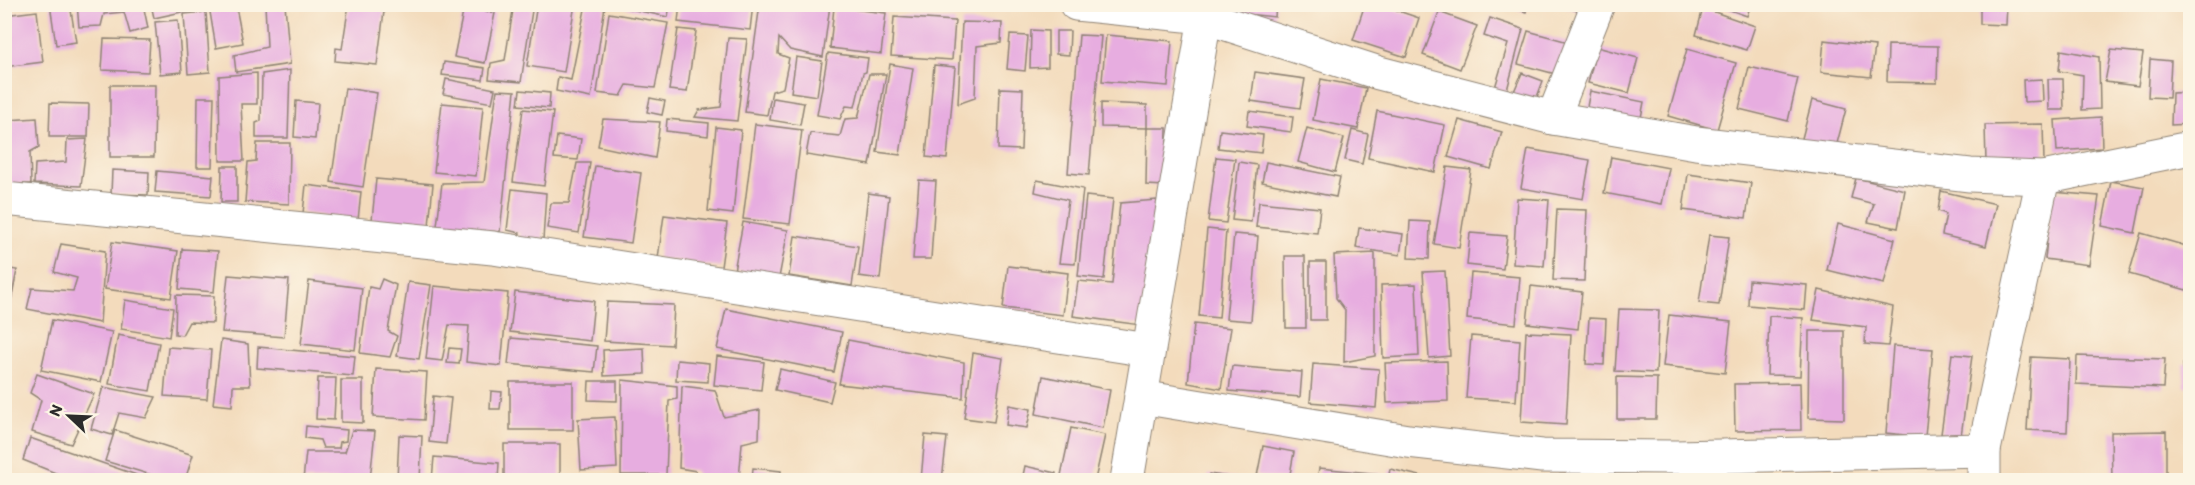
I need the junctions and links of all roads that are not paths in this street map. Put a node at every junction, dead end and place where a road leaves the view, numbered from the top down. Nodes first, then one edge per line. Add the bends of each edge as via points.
1 (1076, 4) edge
2 (1598, 4) edge
3 (1205, 11) edge
4 (1553, 118) junction
5 (2190, 148) edge
6 (2043, 178) junction
7 (4, 199) edge
8 (1148, 350) junction
9 (1141, 397) junction
10 (1984, 465) edge
11 (1127, 480) edge

1 - 3 street
2 - 4 street
3 - 4 street via 1379,73
3 - 8 street
4 - 6 street via 1696,143 1970,175
5 - 6 street
6 - 10 street
7 - 8 street via 493,248
8 - 9 street
9 - 10 street via 1408,441 1542,456
9 - 11 street

